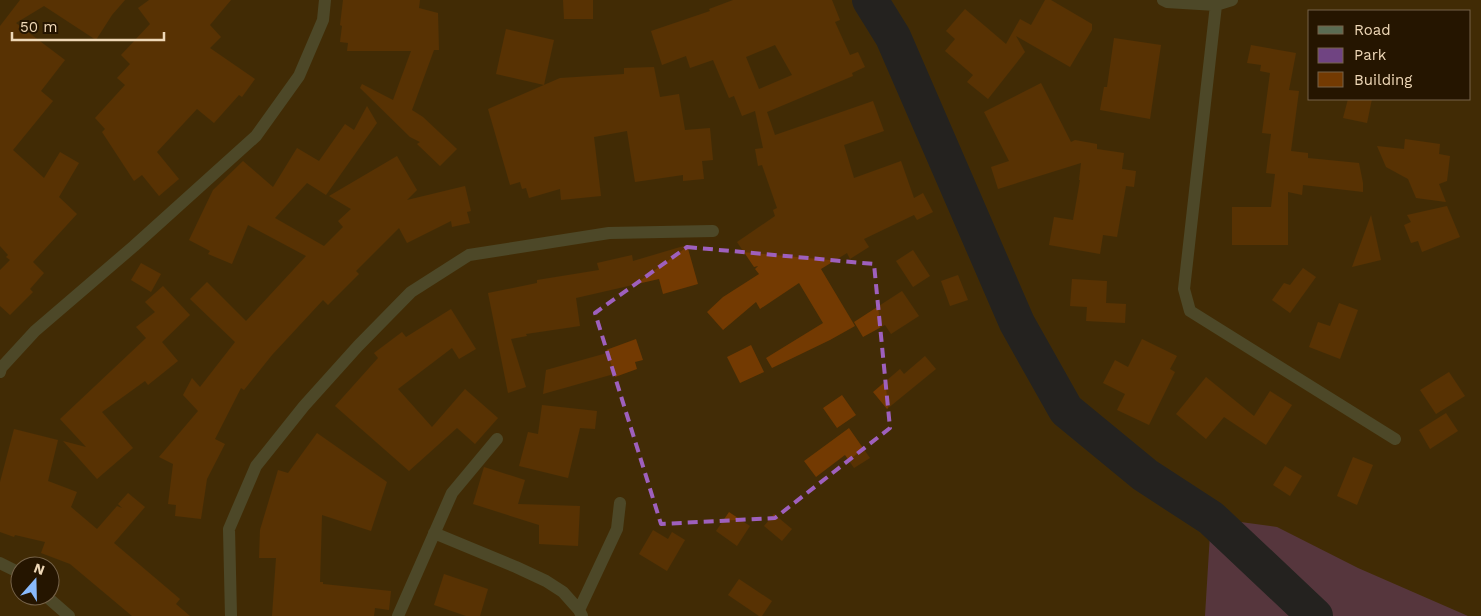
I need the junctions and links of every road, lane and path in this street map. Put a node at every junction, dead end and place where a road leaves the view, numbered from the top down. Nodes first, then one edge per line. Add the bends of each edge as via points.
1 (325, 0) edge
2 (1163, 0) edge
3 (1232, 0) edge
4 (1216, 5) junction
5 (713, 231) dead end
6 (0, 372) edge
7 (497, 438) dead end
8 (1395, 439) dead end
9 (620, 503) dead end
10 (434, 533) junction
11 (58, 606) edge
12 (580, 613) edge
13 (69, 616) edge
14 (231, 616) edge
15 (398, 616) edge

1 - 6 street via 323,20 299,76 256,136 35,331
2 - 4 street
3 - 4 street
4 - 8 street via 1184,289 1190,312
5 - 14 street via 609,233 469,255 411,292 304,406 256,466 230,529
7 - 10 street via 452,493
9 - 12 street via 617,529
10 - 12 street via 546,581 563,592
10 - 15 street
11 - 13 street

